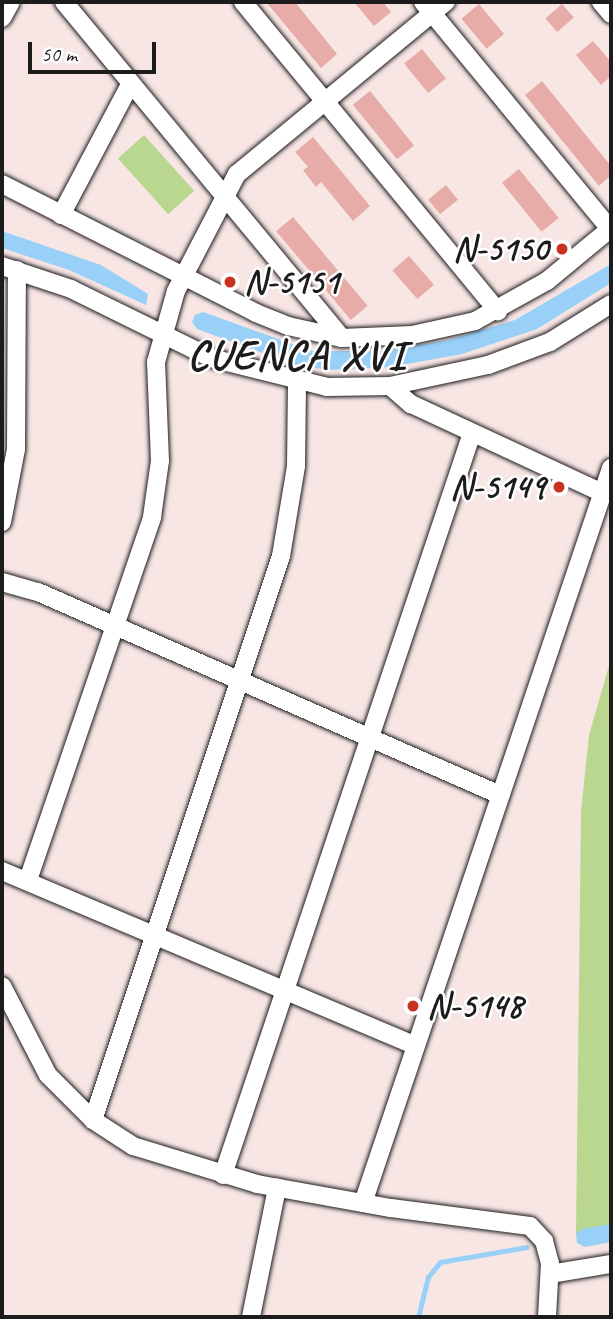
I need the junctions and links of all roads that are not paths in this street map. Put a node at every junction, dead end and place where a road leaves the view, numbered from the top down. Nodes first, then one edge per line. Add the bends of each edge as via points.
1 (11, 2) edge
2 (64, 2) edge
3 (243, 2) edge
4 (601, 2) edge
5 (433, 6) edge
6 (611, 14) edge
7 (2, 18) edge
8 (131, 83) junction
9 (325, 101) junction
10 (2, 184) edge
11 (223, 195) junction
12 (61, 215) junction
13 (611, 229) edge
14 (9, 268) edge
15 (183, 277) junction
16 (611, 304) edge
17 (498, 311) junction
18 (161, 336) junction
19 (342, 338) junction
20 (296, 382) junction
21 (390, 386) junction
22 (472, 433) junction
23 (611, 468) edge
24 (603, 493) junction
25 (2, 522) edge
26 (2, 582) edge
27 (115, 626) junction
28 (241, 681) junction
29 (369, 738) junction
30 (500, 795) junction
31 (2, 871) edge
32 (28, 880) junction
33 (156, 934) junction
34 (2, 986) edge
35 (285, 990) junction
36 (416, 1046) junction
37 (93, 1121) junction
38 (223, 1175) junction
39 (277, 1188) junction
40 (363, 1203) junction
41 (611, 1264) edge
42 (550, 1274) junction
43 (251, 1317) edge
44 (547, 1317) edge

1 - 7 street
2 - 8 street
3 - 9 street
4 - 6 street
5 - 9 street
5 - 13 street
8 - 11 street
8 - 12 street
9 - 11 street via 247,165
9 - 17 street
10 - 12 street
11 - 15 street
11 - 19 street
12 - 15 street
13 - 17 street via 547,281
14 - 18 street via 71,289
14 - 25 street via 16,449
15 - 18 street
15 - 19 street via 288,327
16 - 21 street via 577,328 517,355
17 - 19 street via 433,331
18 - 20 street via 238,368
18 - 27 street via 156,362 157,489
20 - 21 street via 359,389
20 - 28 street via 296,466 289,525
21 - 22 street via 411,404
22 - 24 street
22 - 29 street
23 - 24 street
24 - 30 street
26 - 27 street
27 - 28 street
27 - 32 street
28 - 29 street
28 - 33 street
29 - 30 street
29 - 35 street
30 - 36 street
31 - 32 street
32 - 33 street
33 - 35 street
33 - 37 street
34 - 37 street via 48,1075
35 - 36 street
35 - 38 street
36 - 40 street
37 - 38 street via 133,1146
38 - 39 street
39 - 40 street
39 - 43 street
40 - 42 street via 522,1222 544,1241
41 - 42 street
42 - 44 street

